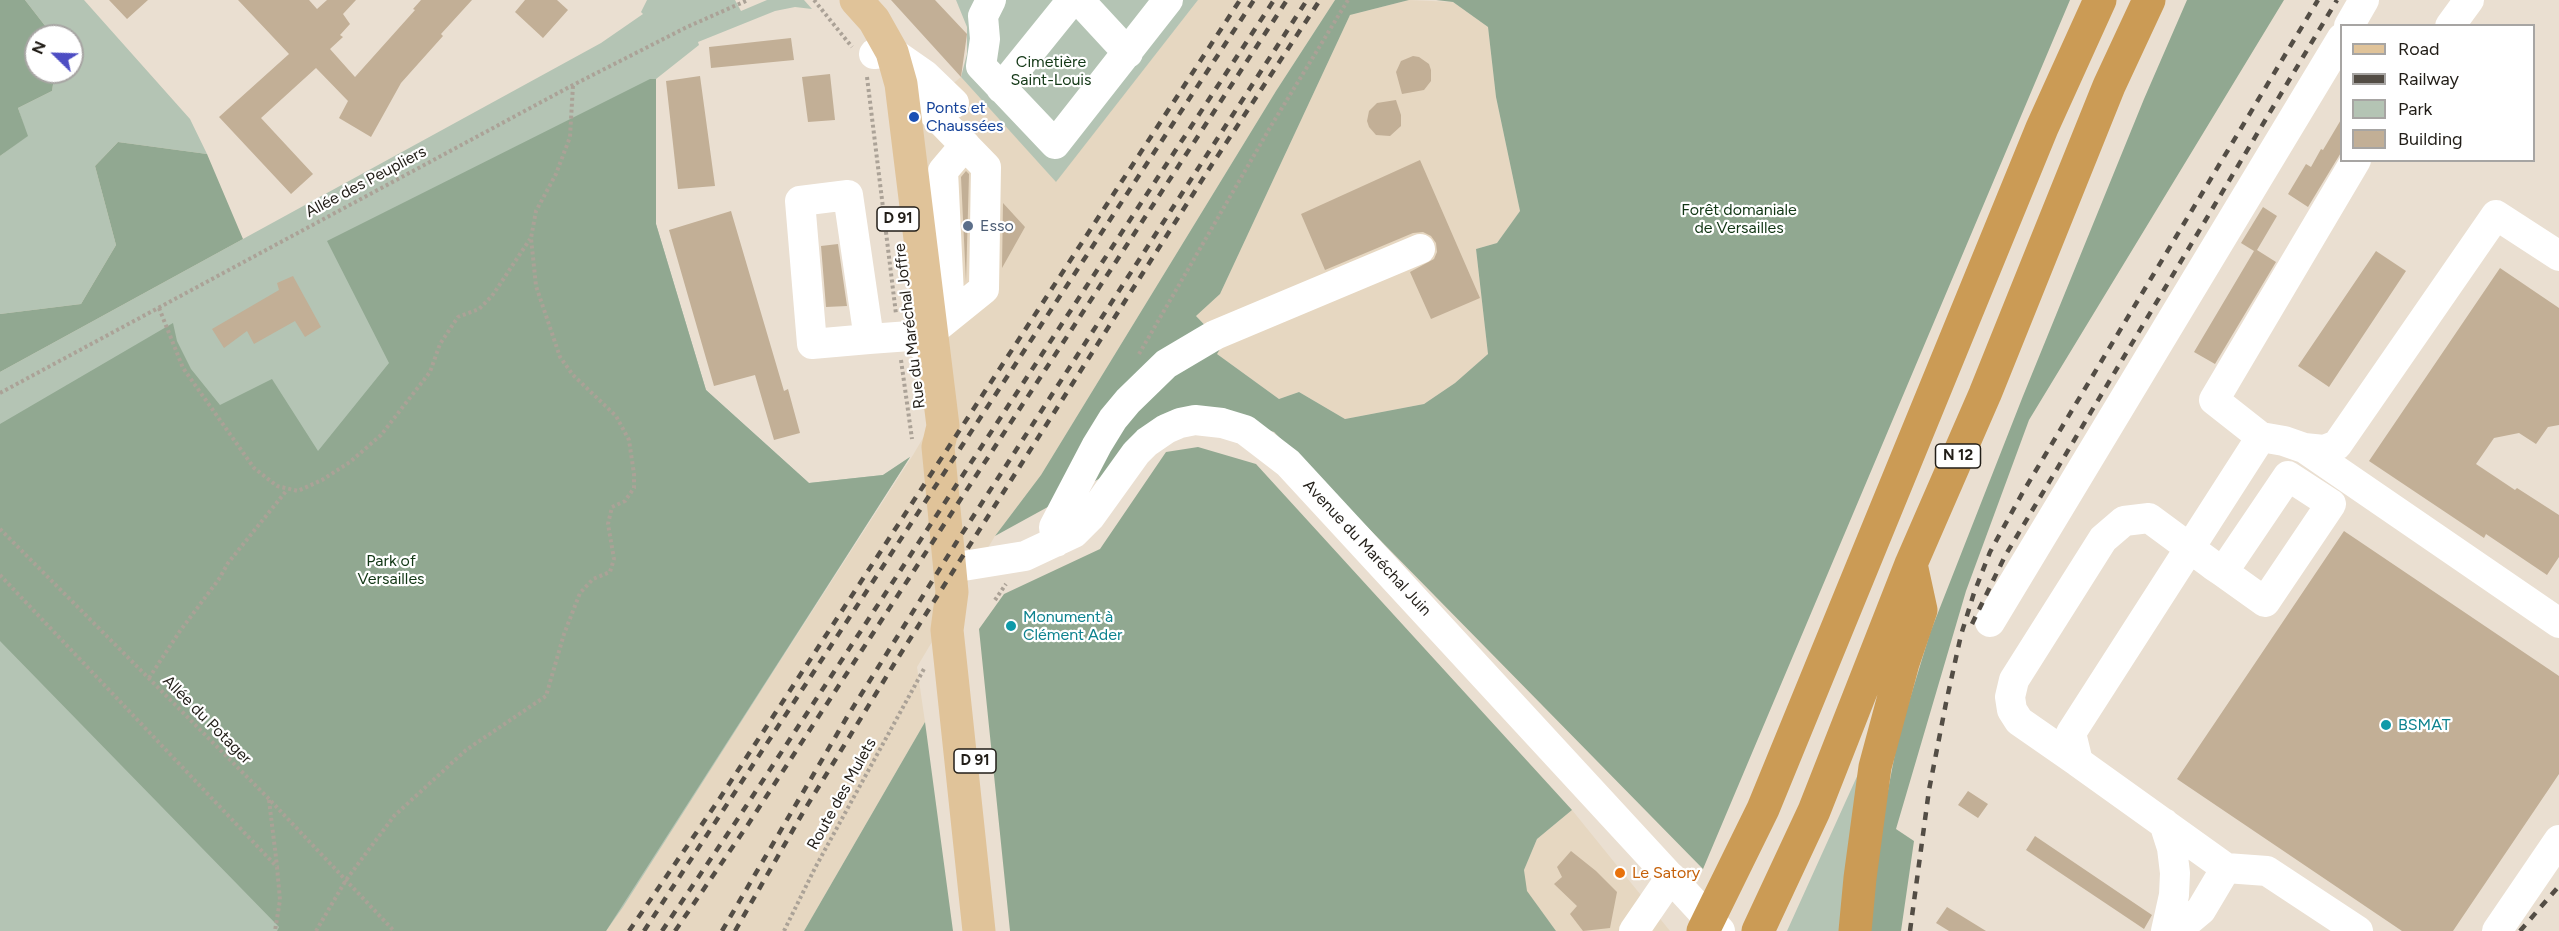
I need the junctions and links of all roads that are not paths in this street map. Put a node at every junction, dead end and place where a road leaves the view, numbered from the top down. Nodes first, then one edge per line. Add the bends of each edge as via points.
1 (991, 0) edge
2 (1071, 0) edge
3 (1079, 0) edge
4 (1168, 0) edge
5 (2100, 0) edge
6 (2149, 0) edge
7 (2364, 0) edge
8 (2469, 0) edge
9 (833, 2) edge
10 (2350, 24) edge
11 (2451, 24) edge
12 (2340, 41) edge
13 (1128, 53) junction
14 (872, 58) junction
15 (901, 84) junction
16 (1001, 88) junction
17 (954, 103) dead end
18 (965, 145) junction
19 (2355, 162) edge
20 (1420, 249) dead end
21 (2559, 256) edge
22 (918, 333) junction
23 (2261, 437) junction
24 (2304, 448) junction
25 (1056, 542) junction
26 (2190, 549) junction
27 (1911, 564) junction
28 (2223, 572) dead end
29 (958, 575) junction
30 (1990, 622) dead end
31 (2559, 623) edge
32 (2078, 762) junction
33 (2164, 823) junction
34 (2559, 840) edge
35 (2226, 868) junction
36 (1671, 877) junction
37 (1762, 922) edge
38 (979, 931) edge
39 (994, 931) edge
40 (1634, 931) edge
41 (1703, 931) edge
42 (1720, 931) edge
43 (1856, 931) edge
44 (2166, 931) edge
45 (2176, 931) edge
46 (2358, 931) edge
47 (2497, 931) edge

1 - 16 street via 983,16 981,66
2 - 16 street
3 - 13 street
4 - 13 street
5 - 41 highway, N 12 via 2038,139 1764,809
6 - 27 highway, N 12 via 2109,86 1985,394
7 - 10 street
8 - 11 street
9 - 14 main road, Rue du Maréchal Joffre / D 91 via 874,20
12 - 30 street
13 - 16 street via 1055,144
14 - 15 main road, Rue du Maréchal Joffre / D 91
14 - 17 street via 926,75
14 - 22 main road, Rue du Maréchal Joffre / D 91 via 882,82
15 - 18 street
15 - 22 main road, Rue du Maréchal Joffre / D 91
18 - 22 street via 943,171
18 - 22 street via 986,167 984,289
19 - 23 street via 2214,400
20 - 25 street via 1215,335 1166,364 1113,419 1054,527
21 - 24 street via 2496,214 2337,446 2325,450
22 - 22 street via 812,344 800,201 848,195
22 - 29 main road, Rue du Maréchal Joffre / D 91 via 943,426 925,444
23 - 24 street
23 - 26 street
24 - 31 street
25 - 29 street, Avenue du Maréchal Juin via 1025,556
25 - 36 street, Avenue du Maréchal Juin via 1074,533 1090,517 1136,453 1166,429 1195,420 1245,430 1288,463
26 - 28 street
26 - 32 street via 2072,733
26 - 32 street via 2150,518 2124,521 2103,539 2014,680 2010,697 2019,721
27 - 37 highway, N 12 via 1814,811
27 - 43 highway via 1921,610 1875,767
29 - 38 main road, D 91 via 947,630
29 - 39 main road, D 91 via 963,659
32 - 33 street
33 - 35 street
33 - 44 street via 2175,873
34 - 47 street
35 - 45 street via 2200,910
35 - 46 street via 2267,871
36 - 40 street
36 - 42 street, Avenue du Maréchal Juin

